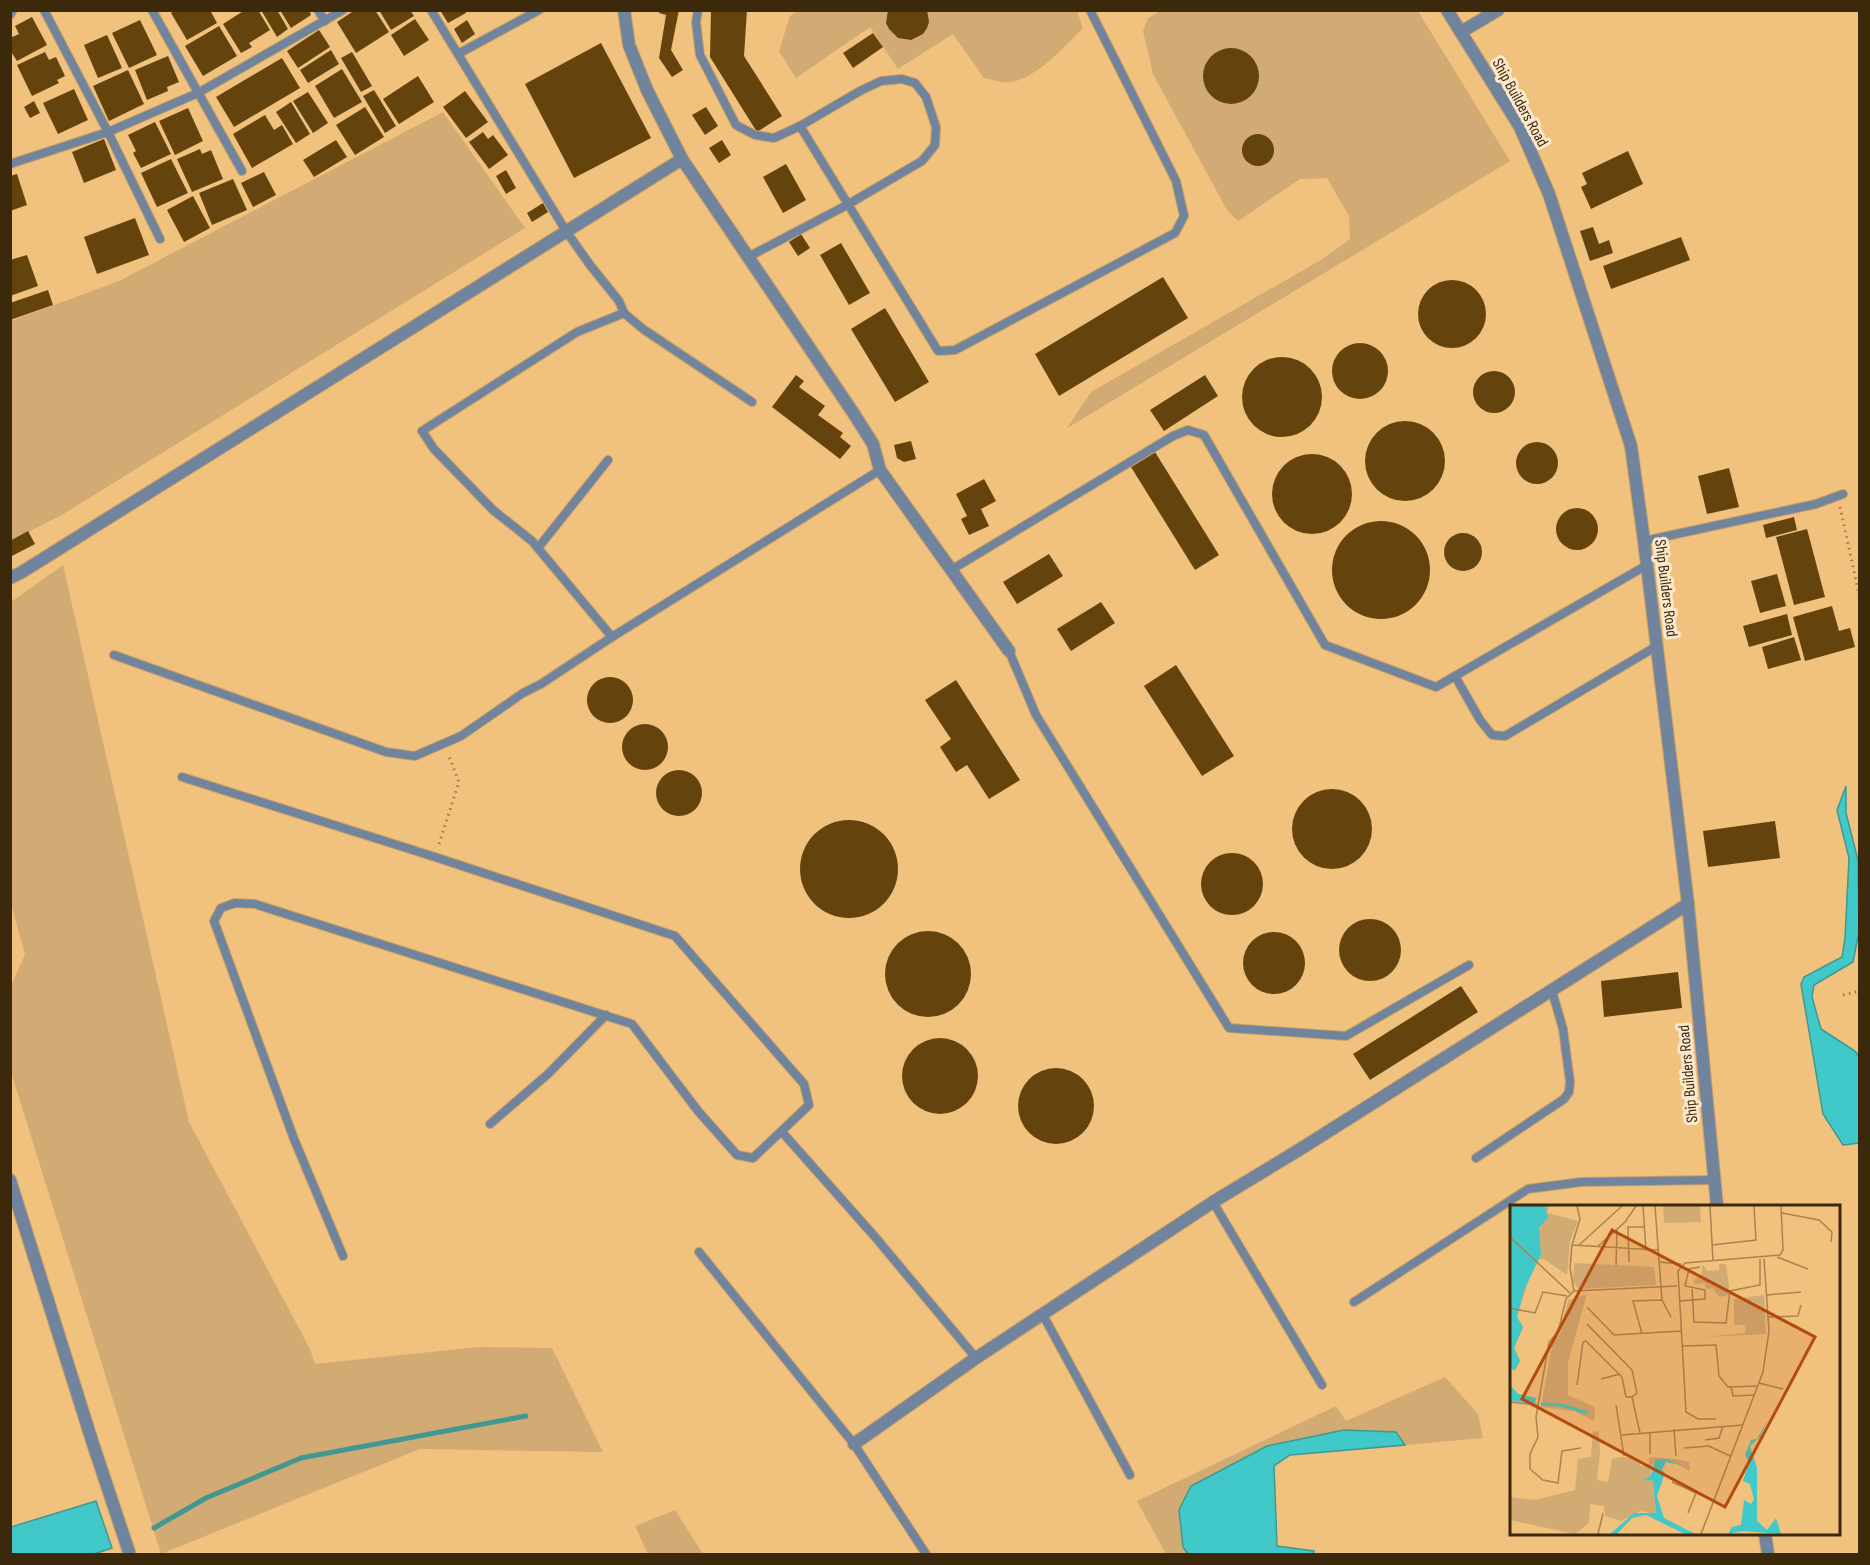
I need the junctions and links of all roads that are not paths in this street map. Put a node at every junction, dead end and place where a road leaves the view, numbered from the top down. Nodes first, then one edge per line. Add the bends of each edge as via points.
1 (13, 10) edge
2 (44, 10) edge
3 (152, 10) edge
4 (318, 10) edge
5 (343, 10) edge
6 (431, 10) edge
7 (539, 10) edge
8 (624, 10) edge
9 (698, 10) edge
10 (1090, 10) edge
11 (1447, 10) edge
12 (1498, 10) edge
13 (10, 15) edge
14 (325, 21) junction
15 (1461, 32) junction
16 (458, 54) junction
17 (198, 93) junction
18 (800, 126) junction
19 (108, 132) junction
20 (682, 159) junction
21 (10, 164) edge
22 (242, 171) dead end
23 (847, 205) junction
24 (566, 231) junction
25 (160, 239) dead end
26 (748, 257) junction
27 (624, 313) junction
28 (752, 402) dead end
29 (608, 460) dead end
30 (880, 470) junction
31 (1840, 495) road end
32 (1644, 541) junction
33 (538, 548) junction
34 (1647, 565) junction
35 (951, 570) junction
36 (10, 578) edge
37 (612, 637) junction
38 (1657, 646) junction
39 (1009, 651) joint
40 (114, 654) dead end
41 (1455, 676) junction
42 (182, 777) dead end
43 (1688, 904) junction
44 (1468, 965) dead end
45 (1552, 991) junction
46 (606, 1015) junction
47 (490, 1124) dead end
48 (782, 1132) junction
49 (1476, 1158) dead end
50 (10, 1180) edge
51 (1713, 1180) junction
52 (1213, 1202) junction
53 (1717, 1205) edge
54 (699, 1252) dead end
55 (343, 1256) dead end
56 (1354, 1302) dead end
57 (1043, 1315) junction
58 (976, 1358) junction
59 (1322, 1385) dead end
60 (854, 1444) junction
61 (1130, 1475) dead end
62 (1765, 1535) edge
63 (127, 1554) edge
64 (926, 1554) edge
65 (1768, 1554) edge

1 - 13 lane
2 - 19 lane
3 - 17 lane
4 - 14 lane
5 - 14 lane
6 - 16 lane
7 - 16 lane
8 - 20 street via 629,45
9 - 18 lane via 700,55 736,125 755,135 774,138
10 - 23 lane via 1176,181 1184,216 1175,233 956,350 938,351
11 - 15 street, Ship Builders Road
12 - 15 street
14 - 17 lane
15 - 32 street, Ship Builders Road via 1520,127 1549,194 1630,446
16 - 24 lane
17 - 19 lane
17 - 22 lane
18 - 23 lane
18 - 23 lane via 881,81 915,82 926,97 936,127 935,145 922,161
19 - 21 lane
19 - 25 lane
20 - 24 street
20 - 26 street
23 - 26 lane
24 - 27 lane
24 - 36 street
26 - 30 street via 873,444
27 - 28 lane
27 - 33 lane via 577,332 422,431 434,449 493,510
29 - 33 lane
30 - 35 street
30 - 37 lane
31 - 32 lane via 1816,504
32 - 34 street, Ship Builders Road
33 - 37 lane
34 - 38 street, Ship Builders Road
34 - 41 lane
35 - 39 street
35 - 41 lane via 1188,430 1204,435 1325,645 1436,687
37 - 40 lane via 461,736 415,756 386,752
38 - 41 lane via 1505,736 1492,735
38 - 43 street, Ship Builders Road
39 - 44 lane via 1036,715 1229,1028 1346,1036
42 - 48 lane via 675,936 804,1084 809,1105
43 - 45 street
43 - 51 street, Ship Builders Road
45 - 49 lane via 1563,1029 1569,1092
45 - 52 street
46 - 47 lane via 548,1074
46 - 48 lane via 632,1024 737,1155 753,1158
46 - 55 lane via 255,904 236,903 221,908 214,921 294,1139
48 - 58 lane
50 - 63 street
51 - 53 street, Ship Builders Road
51 - 56 lane via 1581,1182 1528,1189
52 - 57 street
52 - 59 lane
54 - 60 lane
57 - 58 street
57 - 61 lane
58 - 60 street
60 - 64 lane
62 - 65 street

